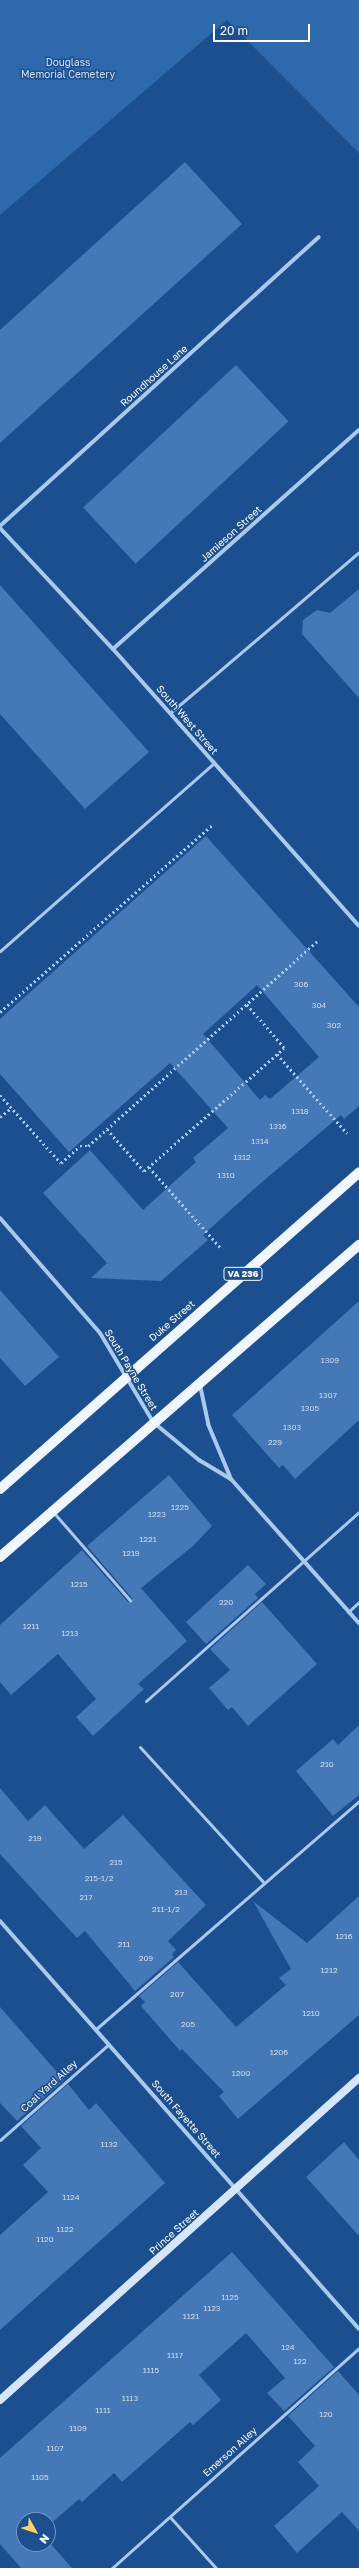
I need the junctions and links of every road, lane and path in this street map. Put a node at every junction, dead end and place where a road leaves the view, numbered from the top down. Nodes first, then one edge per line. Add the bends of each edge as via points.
1 (318, 237) dead end
2 (359, 430) edge
3 (0, 527) edge
4 (359, 552) edge
5 (113, 649) junction
6 (170, 713) junction
7 (214, 763) junction
8 (213, 824) dead end
9 (359, 926) edge
10 (317, 941) dead end
11 (0, 951) edge
12 (246, 1004) junction
13 (0, 1012) edge
14 (277, 1054) junction
15 (0, 1095) edge
16 (11, 1108) junction
17 (0, 1117) edge
18 (107, 1128) junction
19 (347, 1133) dead end
20 (149, 1167) junction
21 (359, 1172) edge
22 (0, 1218) edge
23 (359, 1245) edge
24 (220, 1246) dead end
25 (126, 1377) junction
26 (199, 1382) junction
27 (153, 1422) junction
28 (231, 1479) junction
29 (0, 1489) edge
30 (52, 1511) junction
31 (359, 1512) edge
32 (0, 1557) edge
33 (303, 1561) junction
34 (130, 1600) dead end
35 (359, 1602) edge
36 (348, 1612) junction
37 (359, 1623) edge
38 (146, 1701) dead end
39 (140, 1747) dead end
40 (359, 1801) edge
41 (264, 1883) junction
42 (0, 1921) edge
43 (96, 2029) junction
44 (109, 2044) junction
45 (359, 2078) edge
46 (0, 2140) edge
47 (236, 2188) junction
48 (359, 2329) edge
49 (359, 2348) edge
50 (0, 2400) edge
51 (170, 2517) junction
52 (112, 2568) edge
53 (216, 2568) edge

1 - 3 street, Roundhouse Lane
2 - 5 street, Jamieson Street
3 - 5 street, South West Street
4 - 6 lane
5 - 6 street, South West Street
6 - 7 street, South West Street
7 - 9 street, South West Street
7 - 11 lane
8 - 13 path
10 - 12 path
12 - 14 path via 284,1048
12 - 18 path
14 - 19 path
14 - 20 path
15 - 16 path
16 - 17 path
16 - 18 path via 61,1163 80,1146 88,1146
18 - 20 path via 144,1171
20 - 24 path
21 - 25 main road, Duke Street / VA 236
22 - 25 street, South Payne Street via 100,1333
23 - 26 main road
25 - 27 street, South Payne Street
25 - 29 main road, Duke Street / VA 236
26 - 27 main road
26 - 28 street, South Payne Street via 208,1424
27 - 28 street, South Payne Street via 199,1460
27 - 30 main road
28 - 33 street, South Payne Street
30 - 32 main road
30 - 34 lane
31 - 33 lane
33 - 36 street, South Payne Street
33 - 38 lane
35 - 36 lane
36 - 37 street, South Payne Street
39 - 41 lane
40 - 41 lane
41 - 43 lane
42 - 43 street, South Fayette Street
43 - 44 street, South Fayette Street
44 - 46 lane, Coal Yard Alley
44 - 47 street, South Fayette Street
45 - 47 street, Prince Street
47 - 48 street, South Fayette Street
47 - 50 street, Prince Street
49 - 51 lane, Emerson Alley
51 - 52 lane, Emerson Alley
51 - 53 lane

